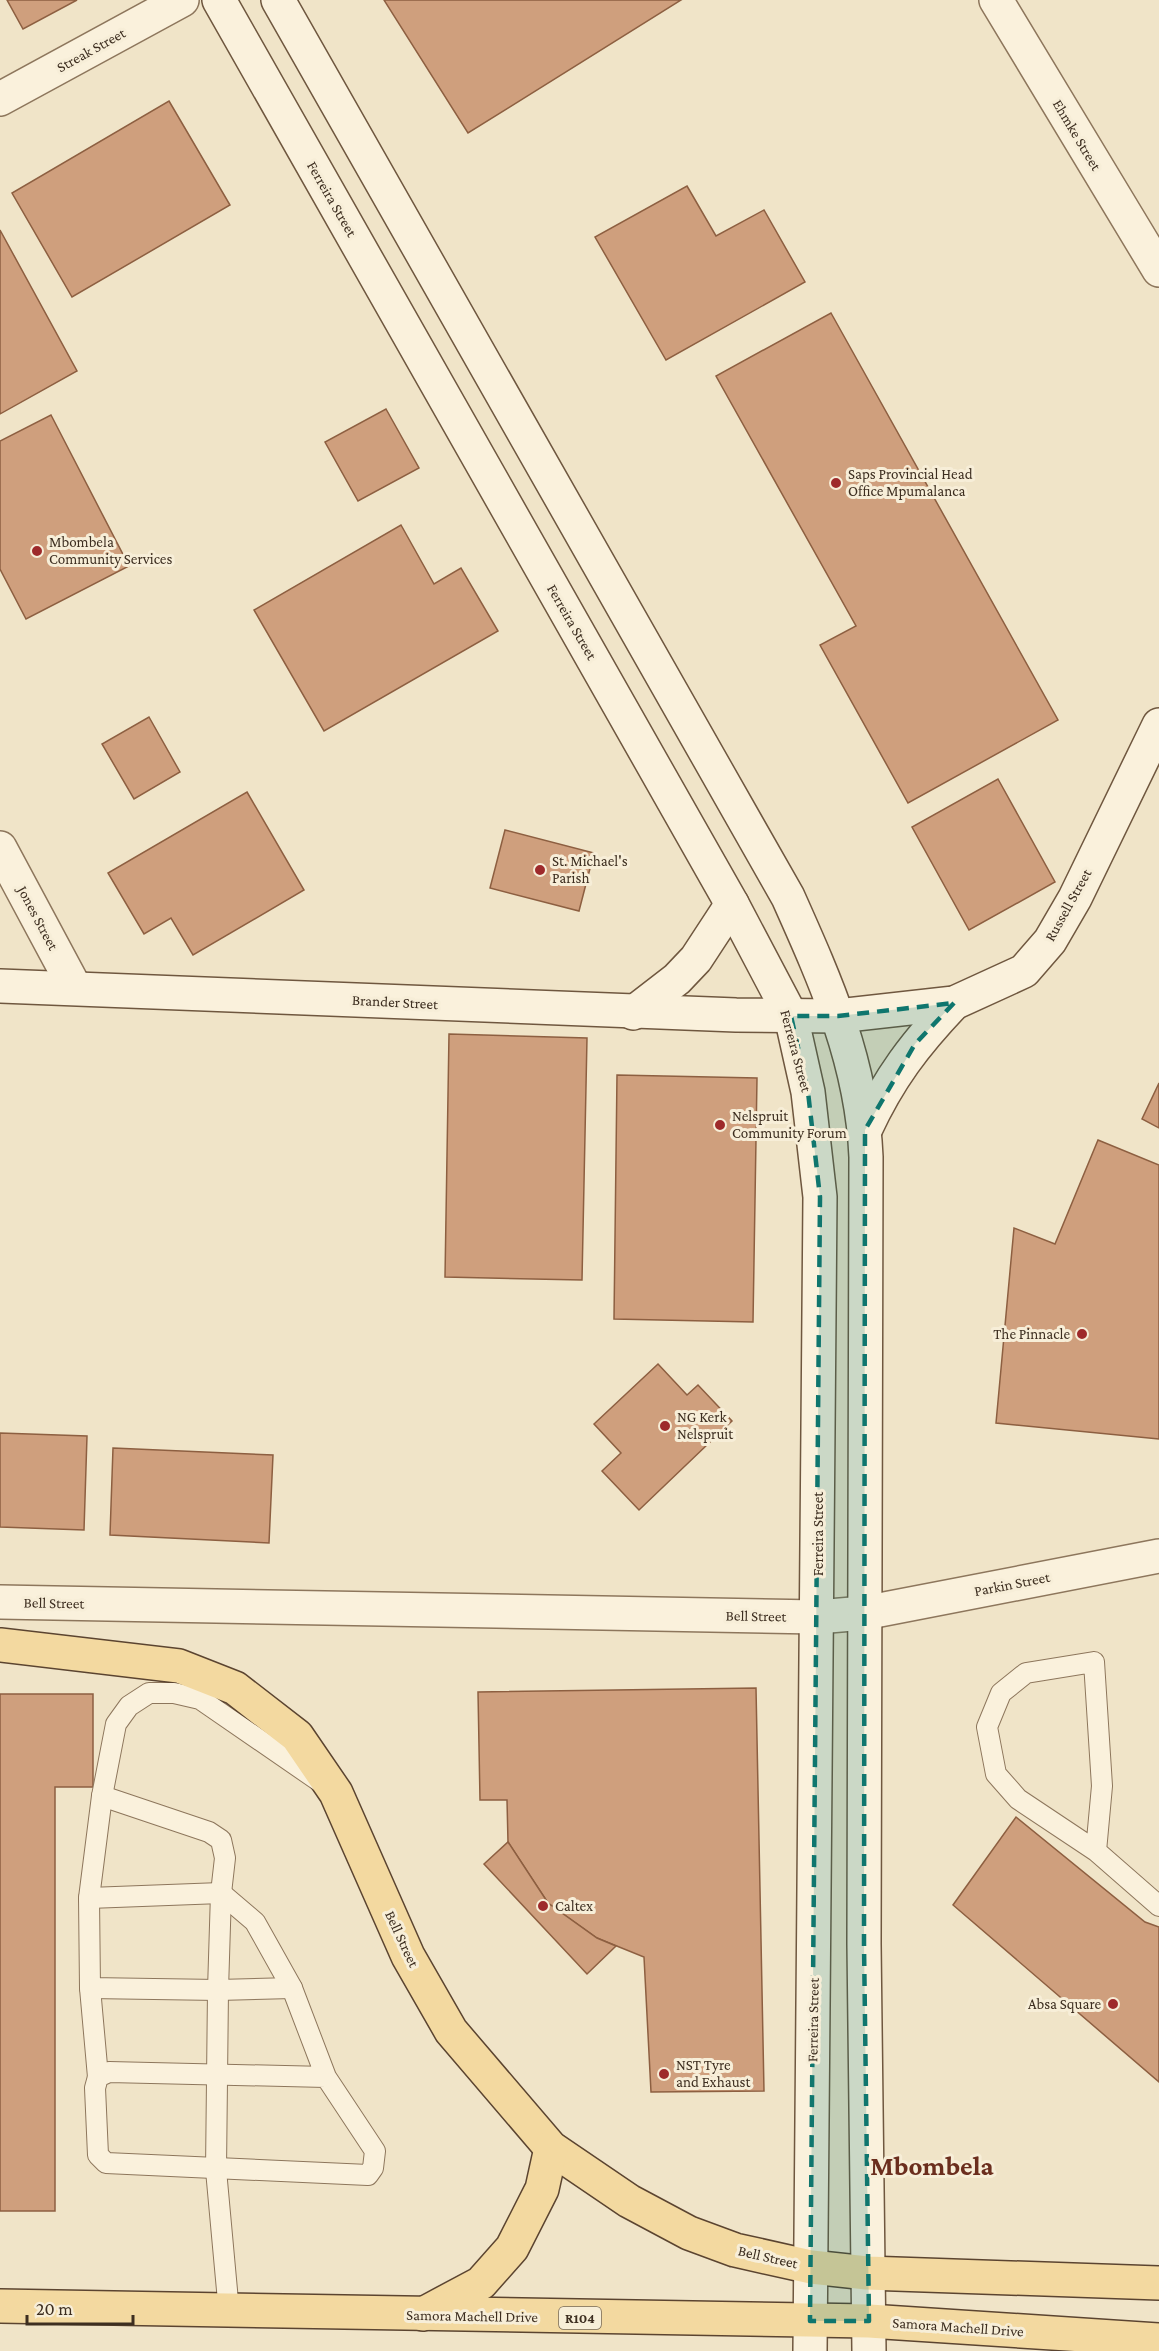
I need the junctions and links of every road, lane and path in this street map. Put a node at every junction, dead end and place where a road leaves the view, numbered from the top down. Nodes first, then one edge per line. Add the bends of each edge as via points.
1 (182, 0) edge
2 (219, 0) edge
3 (278, 0) edge
4 (996, 0) edge
5 (0, 99) edge
6 (1159, 270) edge
7 (1159, 725) edge
8 (0, 848) edge
9 (732, 904) junction
10 (0, 986) edge
11 (75, 988) junction
12 (954, 1003) junction
13 (633, 1013) junction
14 (790, 1016) junction
15 (838, 1016) junction
16 (865, 1130) junction
17 (1159, 1556) edge
18 (0, 1602) edge
19 (864, 1613) junction
20 (817, 1617) junction
21 (0, 1645) edge
22 (336, 1792) junction
23 (102, 1796) junction
24 (1096, 1851) junction
25 (814, 1871) junction
26 (864, 1872) junction
27 (221, 1893) junction
28 (89, 1898) junction
29 (1159, 1906) edge
30 (90, 1988) junction
31 (292, 1988) junction
32 (218, 1990) junction
33 (217, 2076) junction
34 (98, 2077) junction
35 (326, 2077) junction
36 (551, 2148) junction
37 (216, 2170) junction
38 (811, 2267) junction
39 (867, 2272) junction
40 (1159, 2283) edge
41 (0, 2306) edge
42 (229, 2312) junction
43 (420, 2315) junction
44 (810, 2336) edge
45 (869, 2336) edge
46 (1159, 2340) edge

1 - 5 main road, Streak Street
2 - 9 main road, Ferreira Street
3 - 15 main road via 788,897
4 - 6 main road, Ehmke Street
7 - 12 main road, Russell Street via 1050,941 1024,971
8 - 11 main road, Jones Street
9 - 13 main road via 696,959
9 - 14 main road, Ferreira Street
10 - 11 main road, Brander Street
11 - 13 main road, Brander Street
12 - 15 main road, Russell Street
12 - 16 main road via 915,1044 883,1092
13 - 14 main road, Brander Street
14 - 15 main road, Russell Street
14 - 20 main road, Ferreira Street via 808,1092 820,1197
15 - 16 main road
16 - 19 main road
17 - 19 main road, Parkin Street
18 - 20 main road, Bell Street
19 - 20 main road, Bell Street
19 - 26 main road
20 - 25 main road, Ferreira Street
21 - 22 main road, Bell Street via 179,1666 235,1688 297,1736
22 - 23 lane via 200,1699 149,1693 129,1706 116,1724
22 - 36 main road, Bell Street via 408,1956 451,2031
23 - 27 lane via 209,1832 221,1840 225,1858
23 - 28 lane
24 - 24 lane via 1018,1799 996,1774 987,1727 1001,1694 1026,1673 1094,1662 1102,1785
24 - 29 lane
25 - 26 main road
25 - 38 main road, Ferreira Street
26 - 39 main road
27 - 28 lane
27 - 31 lane via 255,1922
27 - 32 lane
28 - 30 lane
30 - 32 lane
30 - 34 lane
31 - 32 lane
31 - 35 lane
32 - 33 lane
33 - 34 lane via 109,2072
33 - 35 lane
33 - 37 lane
34 - 37 lane via 98,2156 106,2163
35 - 37 lane via 375,2151 368,2175
36 - 38 main road, Bell Street via 628,2201 688,2233 735,2250
36 - 43 main road via 542,2189 512,2248 481,2283
37 - 42 lane
38 - 39 main road
38 - 44 main road, Ferreira Street
39 - 40 main road
39 - 45 main road
41 - 42 main road, Samora Machell Drive / R104
42 - 43 main road, Samora Machell Drive / R104
43 - 44 main road, Samora Machell Drive / R104
44 - 45 main road, Samora Machell Drive / R104
45 - 46 main road, Samora Machell Drive / R104

